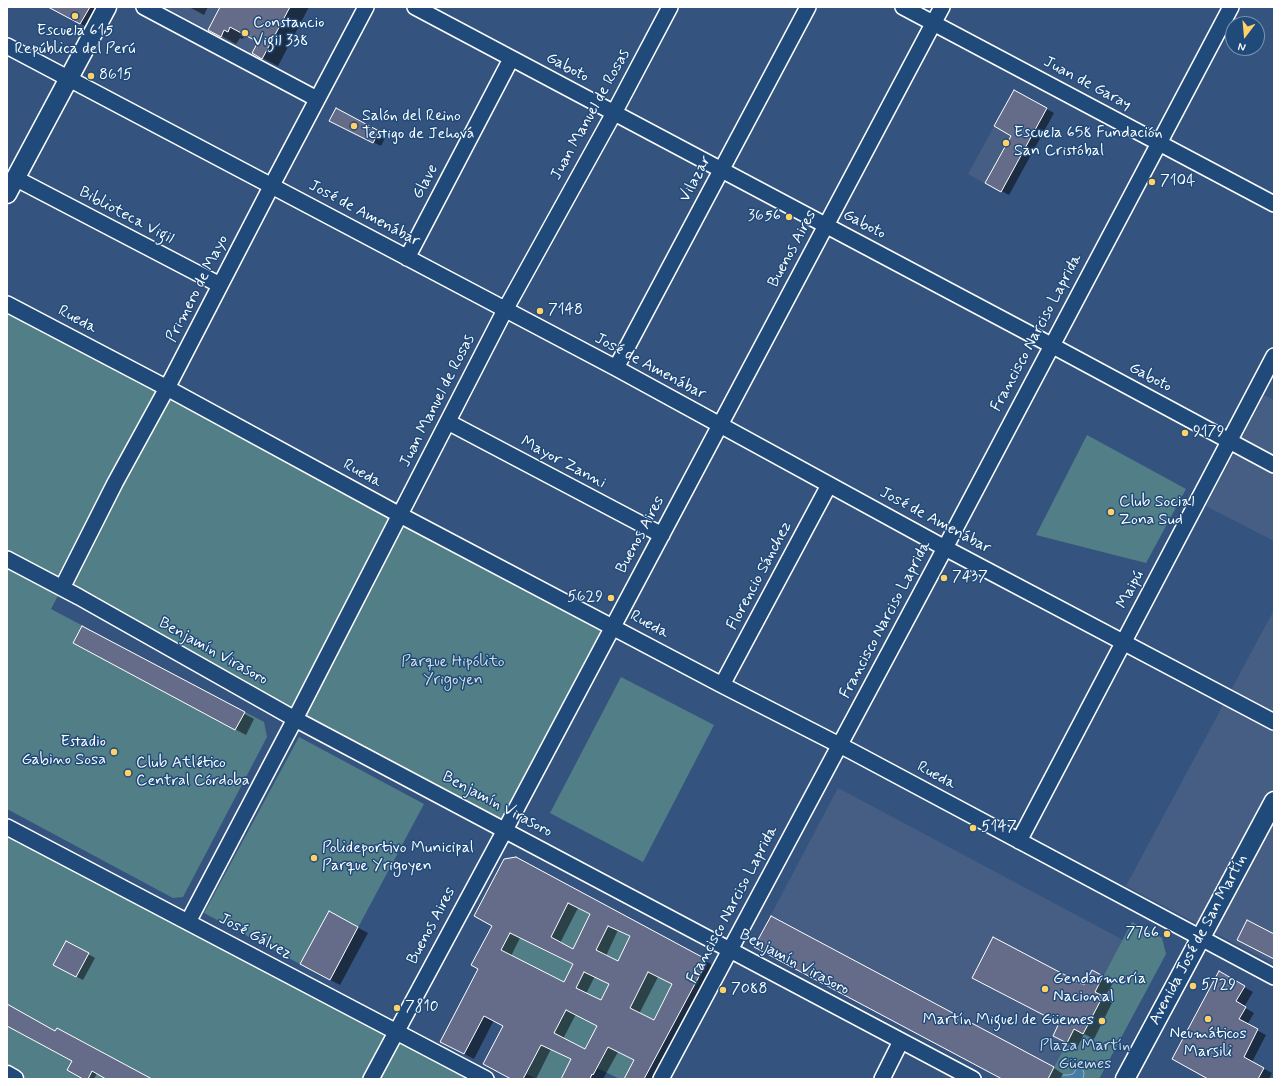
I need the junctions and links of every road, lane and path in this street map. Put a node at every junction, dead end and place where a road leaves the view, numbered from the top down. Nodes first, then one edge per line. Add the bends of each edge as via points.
1 (107, 7) edge
2 (144, 7) edge
3 (366, 7) edge
4 (416, 7) edge
5 (670, 7) edge
6 (808, 7) edge
7 (903, 7) edge
8 (942, 7) edge
9 (1231, 7) edge
10 (934, 23) junction
11 (7, 46) edge
12 (511, 59) junction
13 (69, 78) junction
14 (318, 99) junction
15 (614, 112) junction
16 (1159, 142) junction
17 (721, 170) junction
18 (272, 185) junction
19 (11, 186) edge
20 (1274, 204) edge
21 (826, 225) junction
22 (407, 258) junction
23 (220, 285) junction
24 (7, 304) edge
25 (505, 310) junction
26 (1051, 345) junction
27 (1274, 356) edge
28 (616, 368) junction
29 (167, 388) junction
30 (448, 422) junction
31 (720, 425) junction
32 (1229, 441) junction
33 (1274, 465) edge
34 (829, 485) junction
35 (400, 515) junction
36 (662, 535) junction
37 (945, 548) junction
38 (7, 559) edge
39 (62, 588) junction
40 (612, 626) junction
41 (1123, 643) junction
42 (722, 685) junction
43 (295, 719) junction
44 (1274, 722) edge
45 (839, 744) junction
46 (1274, 801) edge
47 (7, 826) edge
48 (505, 830) junction
49 (1019, 841) junction
50 (188, 922) junction
51 (1200, 938) junction
52 (730, 949) junction
53 (1274, 977) edge
54 (396, 1031) junction
55 (901, 1042) junction
56 (7, 1075) edge
57 (14, 1079) edge
58 (370, 1079) edge
59 (486, 1079) edge
60 (661, 1079) edge
61 (882, 1079) edge
62 (973, 1079) edge
63 (1125, 1079) edge

1 - 13 main road
2 - 14 street
3 - 14 street, Primero de Mayo
4 - 12 street, Gaboto
5 - 15 street, Juan Manuel de Rosas
6 - 17 street, Vilazar
7 - 10 street, Juan de Garay
8 - 10 street, Buenos Aires
9 - 16 street, Francisco Narciso Laprida
10 - 16 street, Juan de Garay
10 - 21 street, Buenos Aires
11 - 13 street, José de Amenábar
12 - 15 street, Gaboto
12 - 22 street, Glave
13 - 18 street, José de Amenábar
13 - 19 main road
14 - 18 street, Primero de Mayo
15 - 17 street, Gaboto
15 - 25 street, Juan Manuel de Rosas
16 - 20 street, Juan de Garay
16 - 26 street, Francisco Narciso Laprida
17 - 21 street, Gaboto
17 - 28 street, Vilazar
18 - 22 street, José de Amenábar
18 - 23 street, Primero de Mayo
19 - 23 street, Biblioteca Vigil
21 - 26 street, Gaboto
21 - 31 street, Buenos Aires
22 - 25 street, José de Amenábar
23 - 29 street, Primero de Mayo
24 - 29 street, Rueda
25 - 28 street, José de Amenábar
25 - 30 street, Juan Manuel de Rosas
26 - 32 street, Gaboto
26 - 37 street, Francisco Narciso Laprida
27 - 32 street, Maipú
28 - 31 street, José de Amenábar
29 - 35 street, Rueda
29 - 39 street, Primero de Mayo
30 - 35 street, Juan Manuel de Rosas
30 - 36 street, Mayor Zanni
31 - 34 street, José de Amenábar
31 - 36 street, Buenos Aires
32 - 33 street, Gaboto
32 - 41 street, Maipú
34 - 37 street, José de Amenábar
34 - 42 street, Florencio Sánchez
35 - 40 street, Rueda
35 - 43 street, Juan Manuel de Rosas
36 - 40 street, Buenos Aires
37 - 41 street, José de Amenábar
37 - 45 street, Francisco Narciso Laprida
38 - 39 street, Benjamín Virasoro
39 - 43 street, Benjamín Virasoro
40 - 42 street, Rueda
40 - 48 street, Buenos Aires
41 - 44 street, José de Amenábar
41 - 49 street, Maipú
42 - 45 street, Rueda
43 - 48 street, Benjamín Virasoro
43 - 50 street, Juan Manuel de Rosas
45 - 49 street, Rueda
45 - 52 street, Francisco Narciso Laprida
46 - 51 main road, Avenida José de San Martín
47 - 50 street, José Gálvez
48 - 52 street, Benjamín Virasoro
48 - 54 street, Buenos Aires
49 - 51 street, Rueda
50 - 54 street, José Gálvez
51 - 53 street, Rueda
51 - 63 main road, Avenida José de San Martín
52 - 55 street, Benjamín Virasoro
52 - 60 street, Francisco Narciso Laprida
54 - 58 street, Buenos Aires
54 - 59 street, José Gálvez
55 - 61 street
55 - 62 street, Benjamín Virasoro
56 - 57 main road

